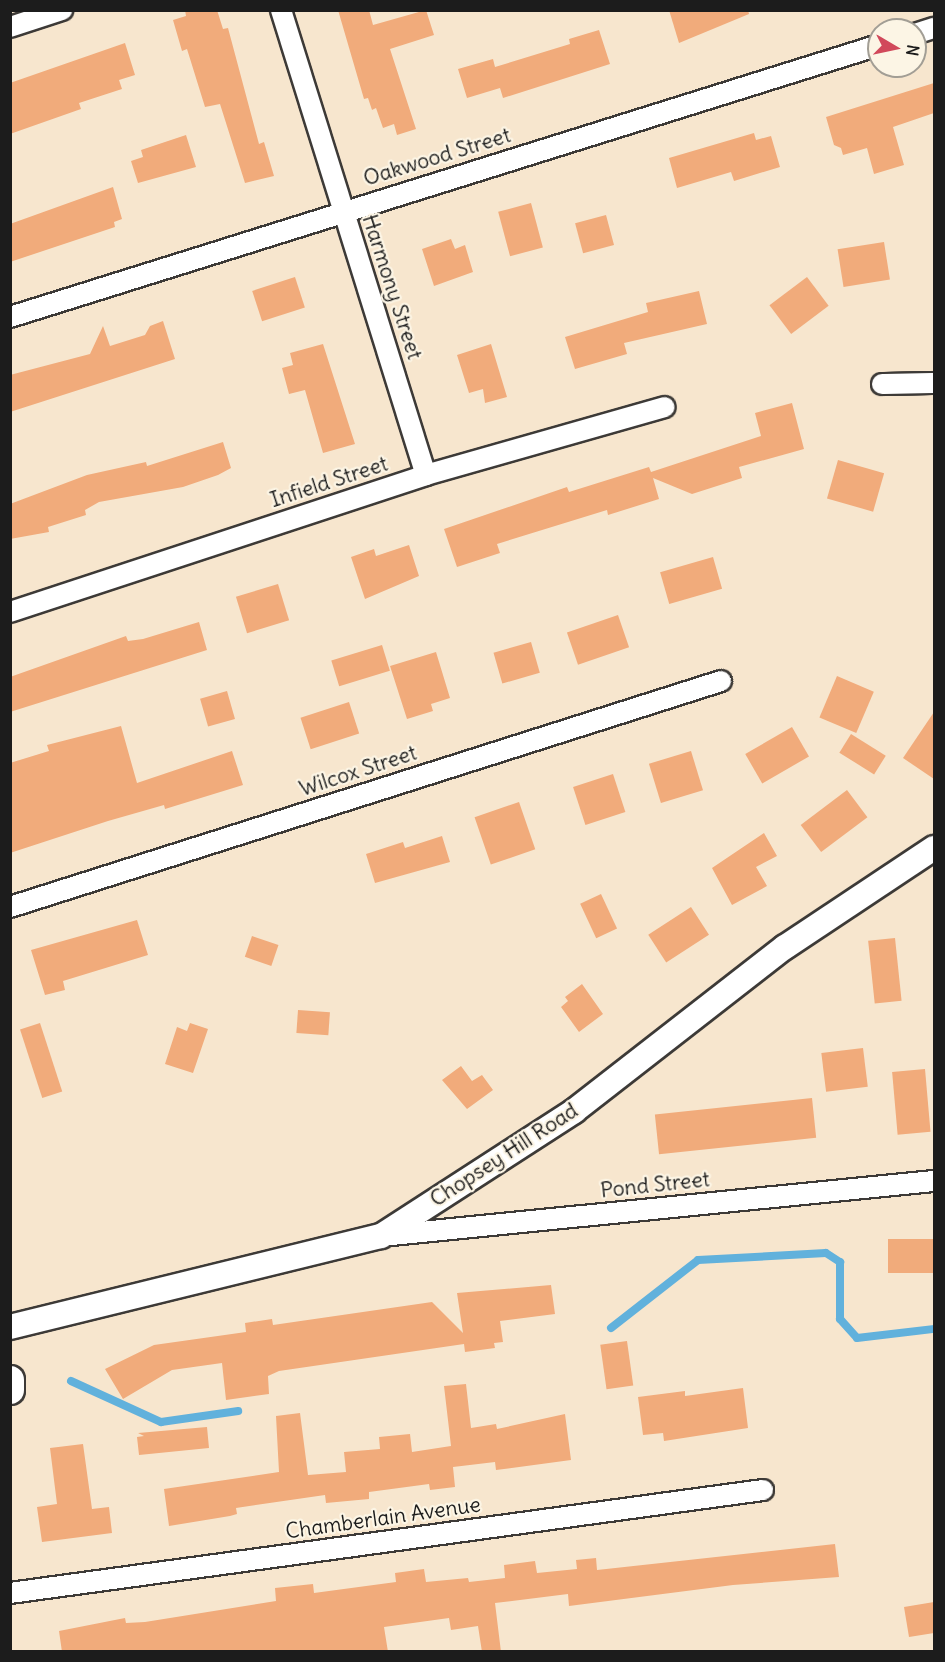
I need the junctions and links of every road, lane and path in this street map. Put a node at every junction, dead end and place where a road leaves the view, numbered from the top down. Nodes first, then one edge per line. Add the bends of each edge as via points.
1 (62, 10) edge
2 (281, 10) edge
3 (10, 27) edge
4 (867, 49) edge
5 (343, 212) junction
6 (10, 318) edge
7 (934, 382) edge
8 (882, 384) dead end
9 (665, 408) dead end
10 (426, 476) junction
11 (10, 612) edge
12 (721, 681) dead end
13 (934, 848) edge
14 (10, 907) edge
15 (934, 1181) edge
16 (381, 1236) junction
17 (10, 1327) edge
18 (10, 1380) edge
19 (10, 1390) edge
20 (763, 1490) dead end
21 (10, 1593) edge

1 - 3 street
2 - 5 street, Harmony Street
4 - 5 street, Oakwood Street
5 - 6 street, Oakwood Street
5 - 10 street, Harmony Street
7 - 8 street
9 - 10 street, Infield Street
10 - 11 street, Infield Street
12 - 14 street, Wilcox Street
13 - 16 street, Chopsey Hill Road via 785,947 574,1111
15 - 16 street, Pond Street
16 - 17 street, Chopsey Hill Road
18 - 19 main road
20 - 21 street, Chamberlain Avenue

